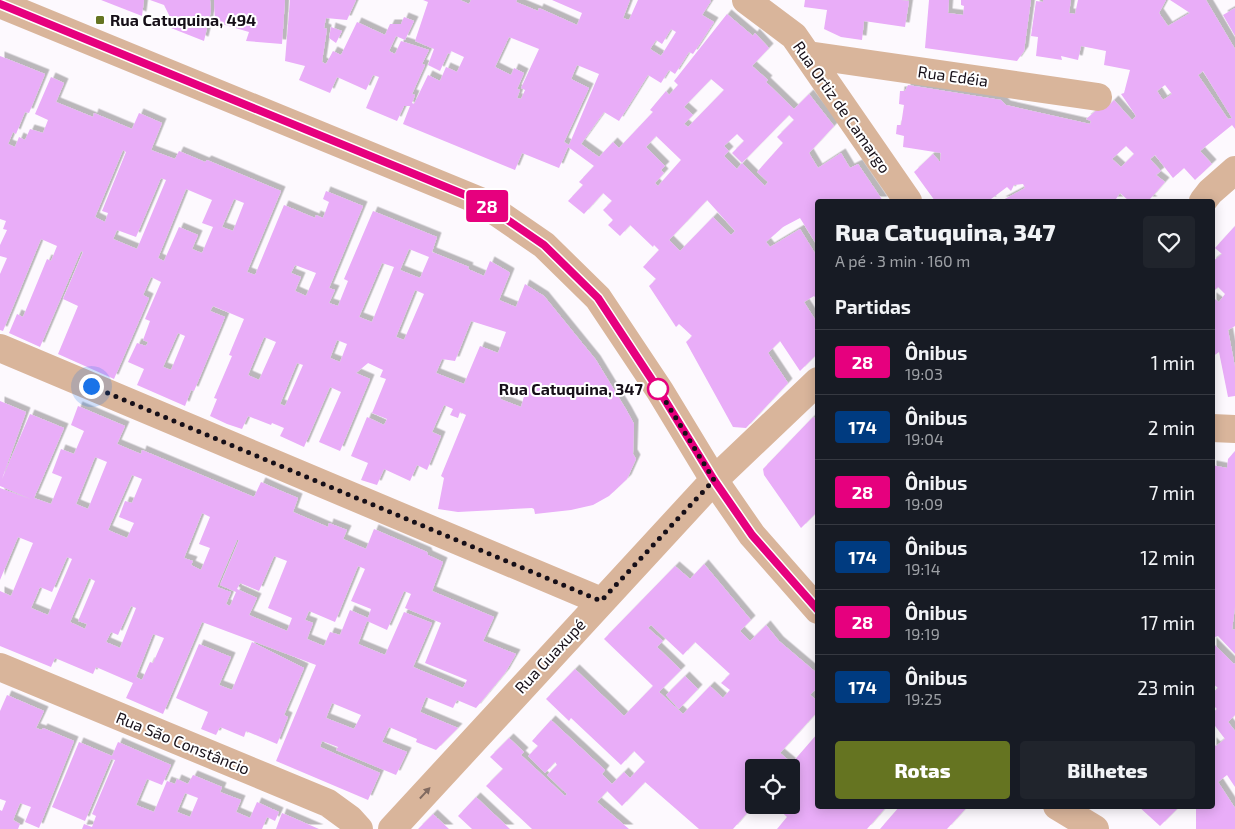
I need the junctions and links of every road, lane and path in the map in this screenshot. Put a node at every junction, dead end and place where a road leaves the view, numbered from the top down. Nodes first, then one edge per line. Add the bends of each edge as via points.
1 (746, 0) edge
2 (0, 4) edge
3 (808, 55) junction
4 (1098, 97) dead end
5 (1235, 170) edge
6 (907, 199) edge
7 (1205, 199) edge
8 (0, 348) edge
9 (815, 384) edge
10 (1215, 428) edge
11 (1235, 429) edge
12 (714, 480) junction
13 (601, 601) junction
14 (815, 607) edge
15 (0, 667) edge
16 (1063, 816) edge
17 (359, 829) edge
18 (392, 829) edge
19 (1095, 829) edge

1 - 3 street, Rua Ortiz de Camargo via 794,36
2 - 12 street via 480,201 544,245 598,298
3 - 4 street, Rua Edéia
3 - 6 street, Rua Ortiz de Camargo
5 - 7 street
8 - 13 street
9 - 12 street, Rua Guaxupé
10 - 11 street
12 - 13 street, Rua Guaxupé
12 - 14 street via 752,535
18 -> 13 street, Rua Guaxupé
15 - 17 street, Rua São Constâncio via 328,802
16 - 19 street

